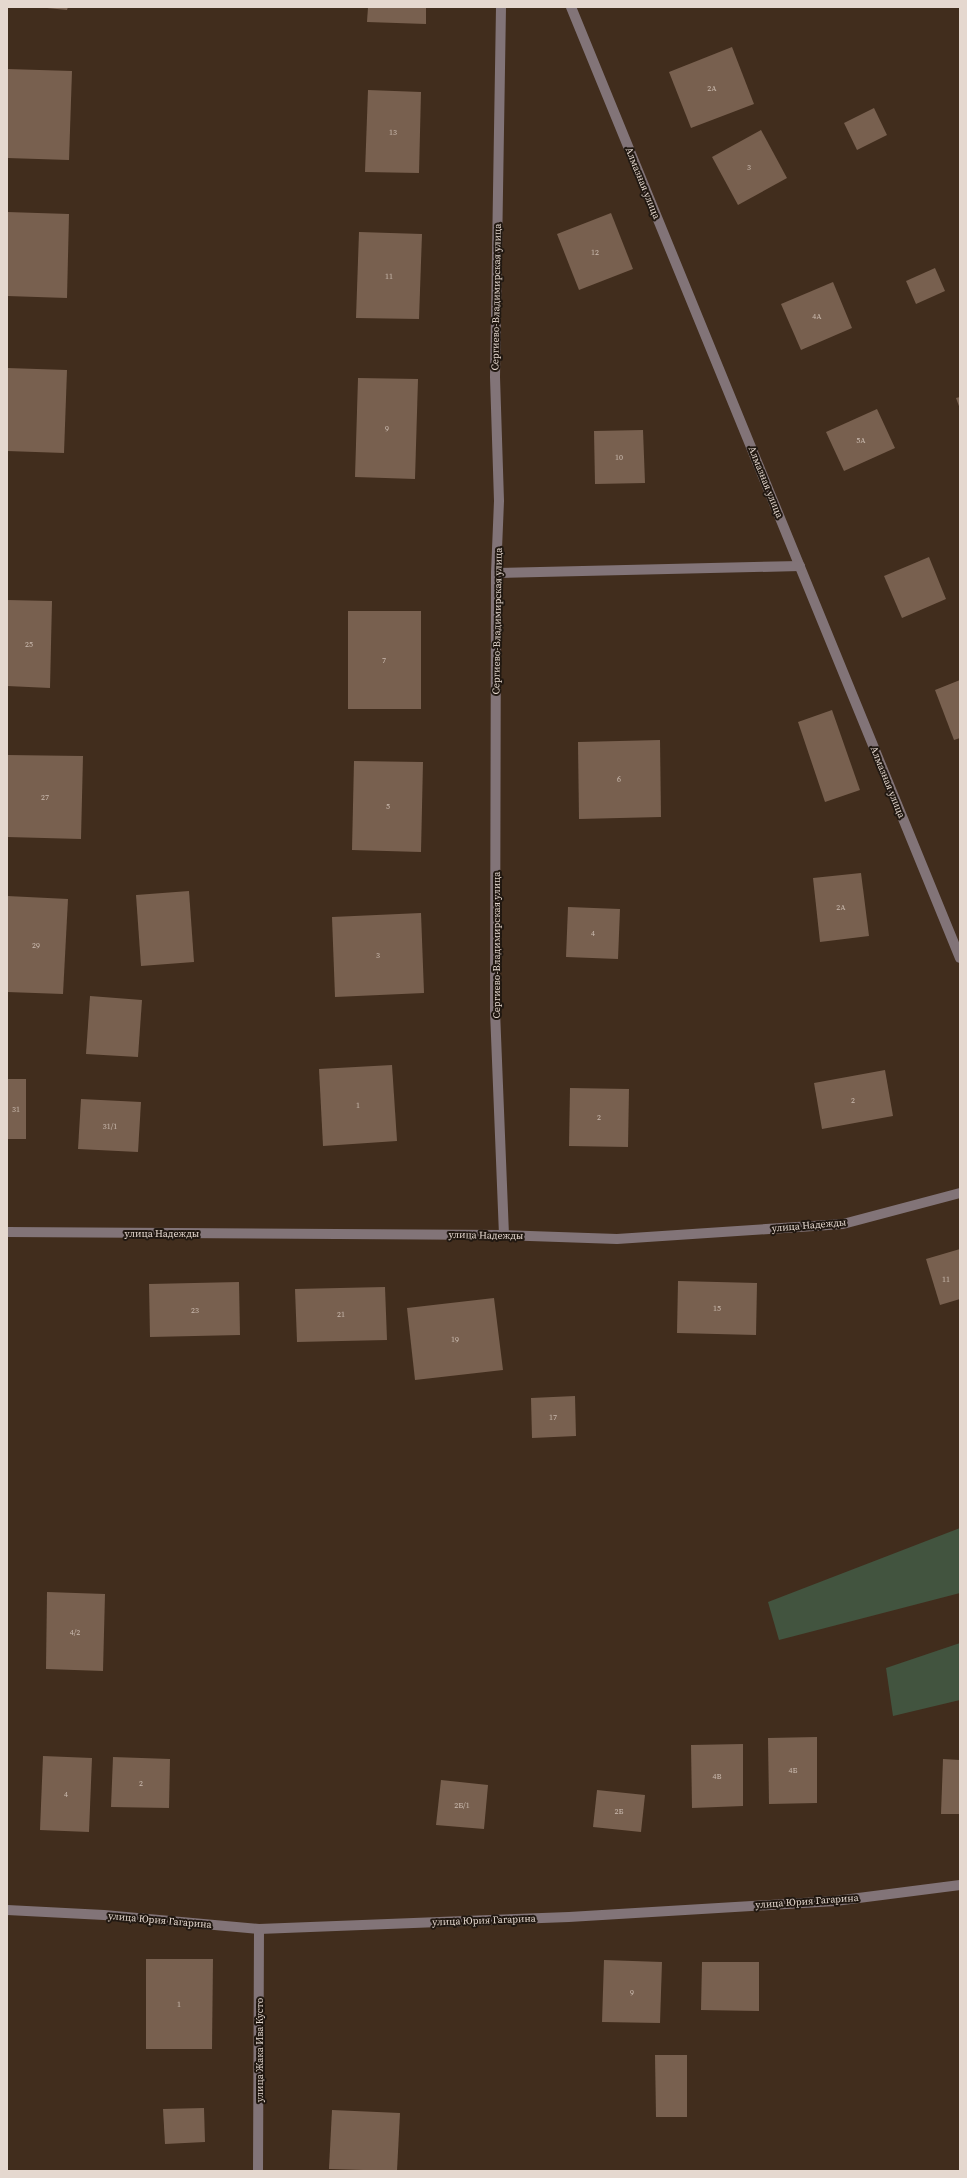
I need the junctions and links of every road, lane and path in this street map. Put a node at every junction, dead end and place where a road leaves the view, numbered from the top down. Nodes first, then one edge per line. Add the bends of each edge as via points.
1 (501, 7) edge
2 (571, 7) edge
3 (800, 566) junction
4 (496, 573) junction
5 (960, 958) edge
6 (960, 1193) edge
7 (7, 1232) edge
8 (504, 1235) junction
9 (960, 1885) edge
10 (7, 1910) edge
11 (259, 1929) junction
12 (258, 2171) edge

1 - 4 street, Сергиево-Владимирская улица via 495,377 499,501
2 - 3 street, Алмазная улица
3 - 4 street
3 - 5 street, Алмазная улица
4 - 8 street, Сергиево-Владимирская улица via 495,1011
6 - 8 street, улица Надежды via 843,1224 617,1240
7 - 8 street, улица Надежды
9 - 11 street, улица Юрия Гагарина via 827,1901 569,1917
10 - 11 street, улица Юрия Гагарина via 104,1915
11 - 12 street, улица Жака Ива Кусто

